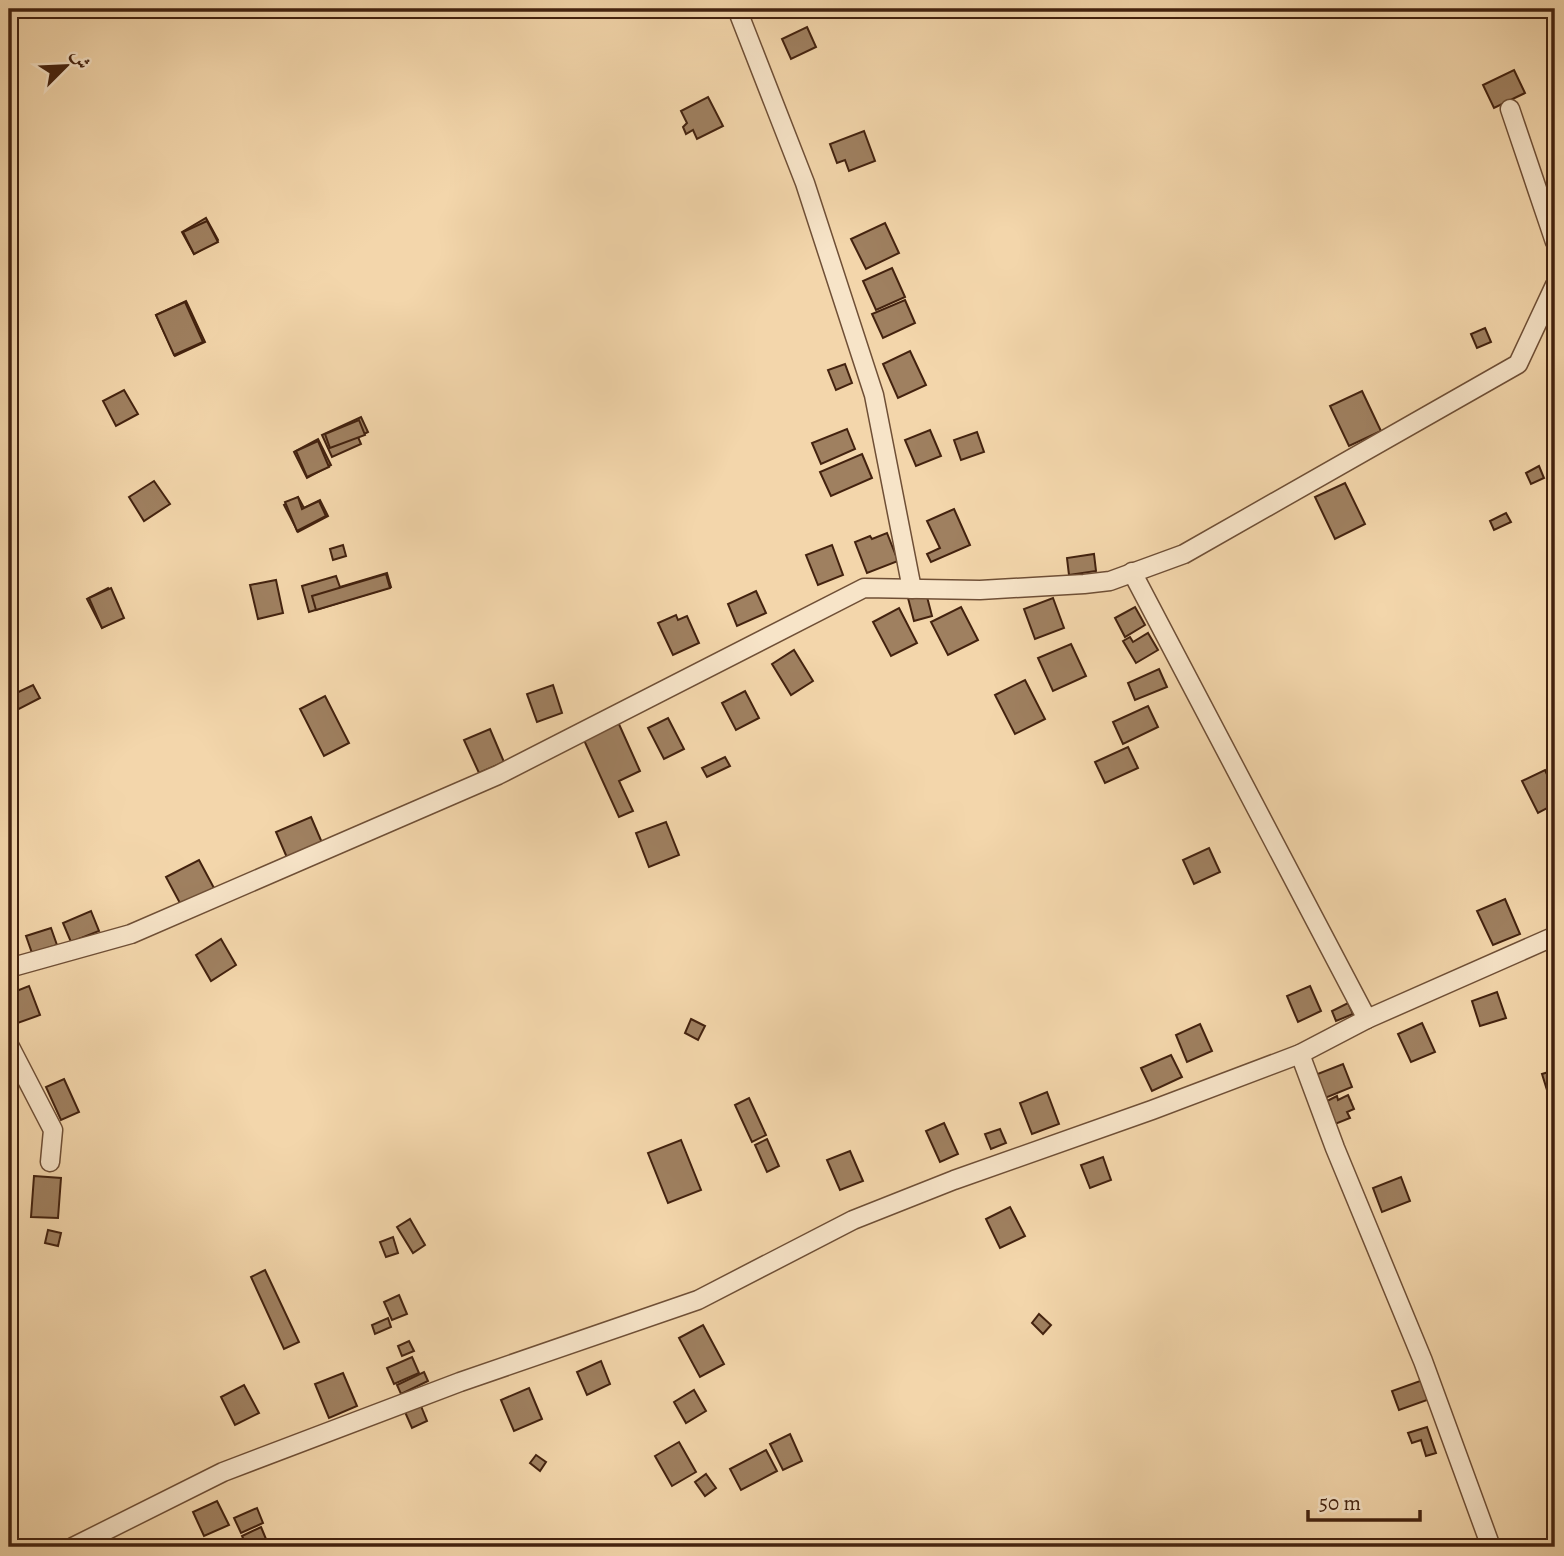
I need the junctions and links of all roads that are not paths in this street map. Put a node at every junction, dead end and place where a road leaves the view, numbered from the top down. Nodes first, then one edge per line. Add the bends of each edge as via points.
1 (737, 9) edge
2 (1510, 109) dead end
3 (1555, 242) edge
4 (1555, 285) edge
5 (1132, 572) junction
6 (912, 589) junction
7 (1555, 936) edge
8 (9, 968) edge
9 (1367, 1019) junction
10 (9, 1045) edge
11 (1300, 1054) junction
12 (50, 1162) dead end
13 (73, 1547) edge
14 (1491, 1547) edge

1 - 6 street via 805,183 874,395
2 - 3 street
4 - 5 street via 1518,364 1224,533 1184,554
5 - 6 street via 1110,581 1048,588
5 - 9 street
6 - 8 street via 864,588 498,775 131,934
7 - 9 street
9 - 11 street
10 - 12 street via 53,1130
11 - 13 street via 853,1220 698,1300 460,1382 223,1472
11 - 14 street via 1423,1361

